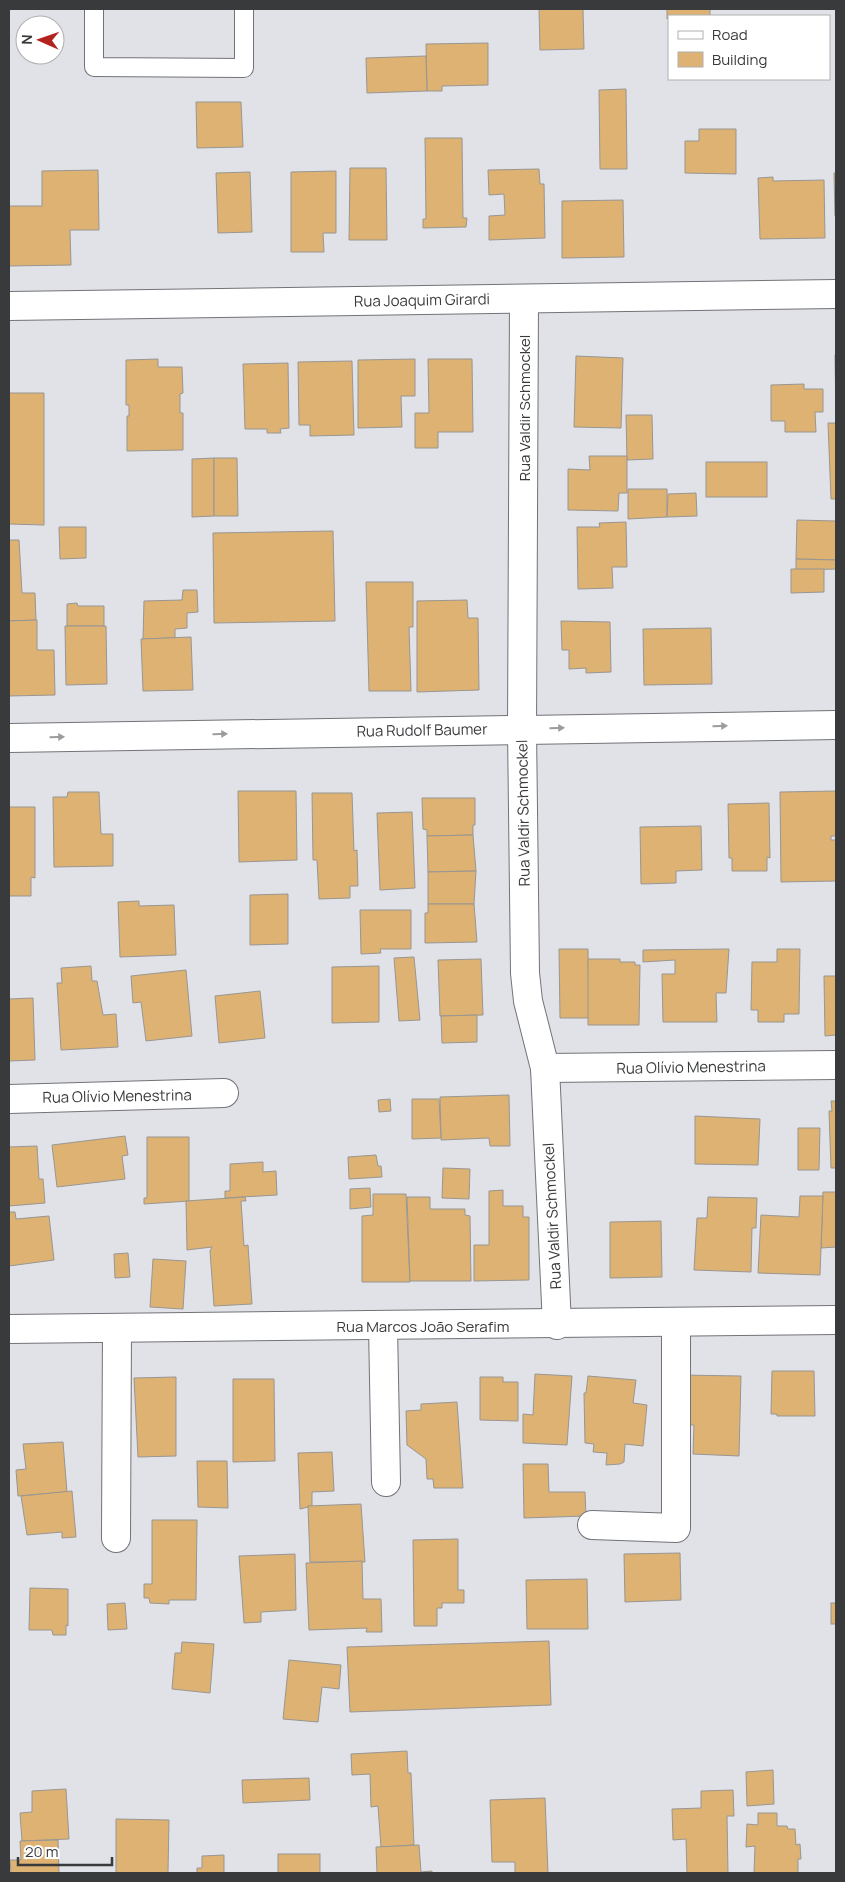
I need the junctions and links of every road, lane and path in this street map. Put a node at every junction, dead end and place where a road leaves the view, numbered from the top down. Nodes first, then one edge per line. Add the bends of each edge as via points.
1 (94, 9) edge
2 (244, 9) edge
3 (836, 294) edge
4 (524, 299) junction
5 (9, 306) edge
6 (836, 725) edge
7 (522, 729) junction
8 (9, 738) edge
9 (836, 1065) edge
10 (545, 1068) junction
11 (224, 1093) dead end
12 (9, 1098) edge
13 (836, 1320) edge
14 (676, 1323) junction
15 (557, 1325) junction
16 (383, 1326) junction
17 (117, 1328) junction
18 (9, 1330) edge
19 (386, 1482) dead end
20 (592, 1525) dead end
21 (116, 1538) dead end

1 - 2 lane via 94,67 244,68
3 - 4 street, Rua Joaquim Girardi
4 - 5 street, Rua Joaquim Girardi
4 - 7 street, Rua Valdir Schmockel
7 -> 6 street, Rua Rudolf Baumer
8 -> 7 street, Rua Rudolf Baumer
7 - 10 street, Rua Valdir Schmockel via 525,973 528,1001
9 - 10 street, Rua Olívio Menestrina
10 - 15 street, Rua Valdir Schmockel
11 - 12 street, Rua Olívio Menestrina
13 - 14 street, Rua Marcos João Serafim
14 - 15 street, Rua Marcos João Serafim
14 - 20 street via 676,1528
15 - 16 street, Rua Marcos João Serafim
16 - 17 street, Rua Marcos João Serafim
16 - 19 street
17 - 18 street, Rua Marcos João Serafim
17 - 21 street

